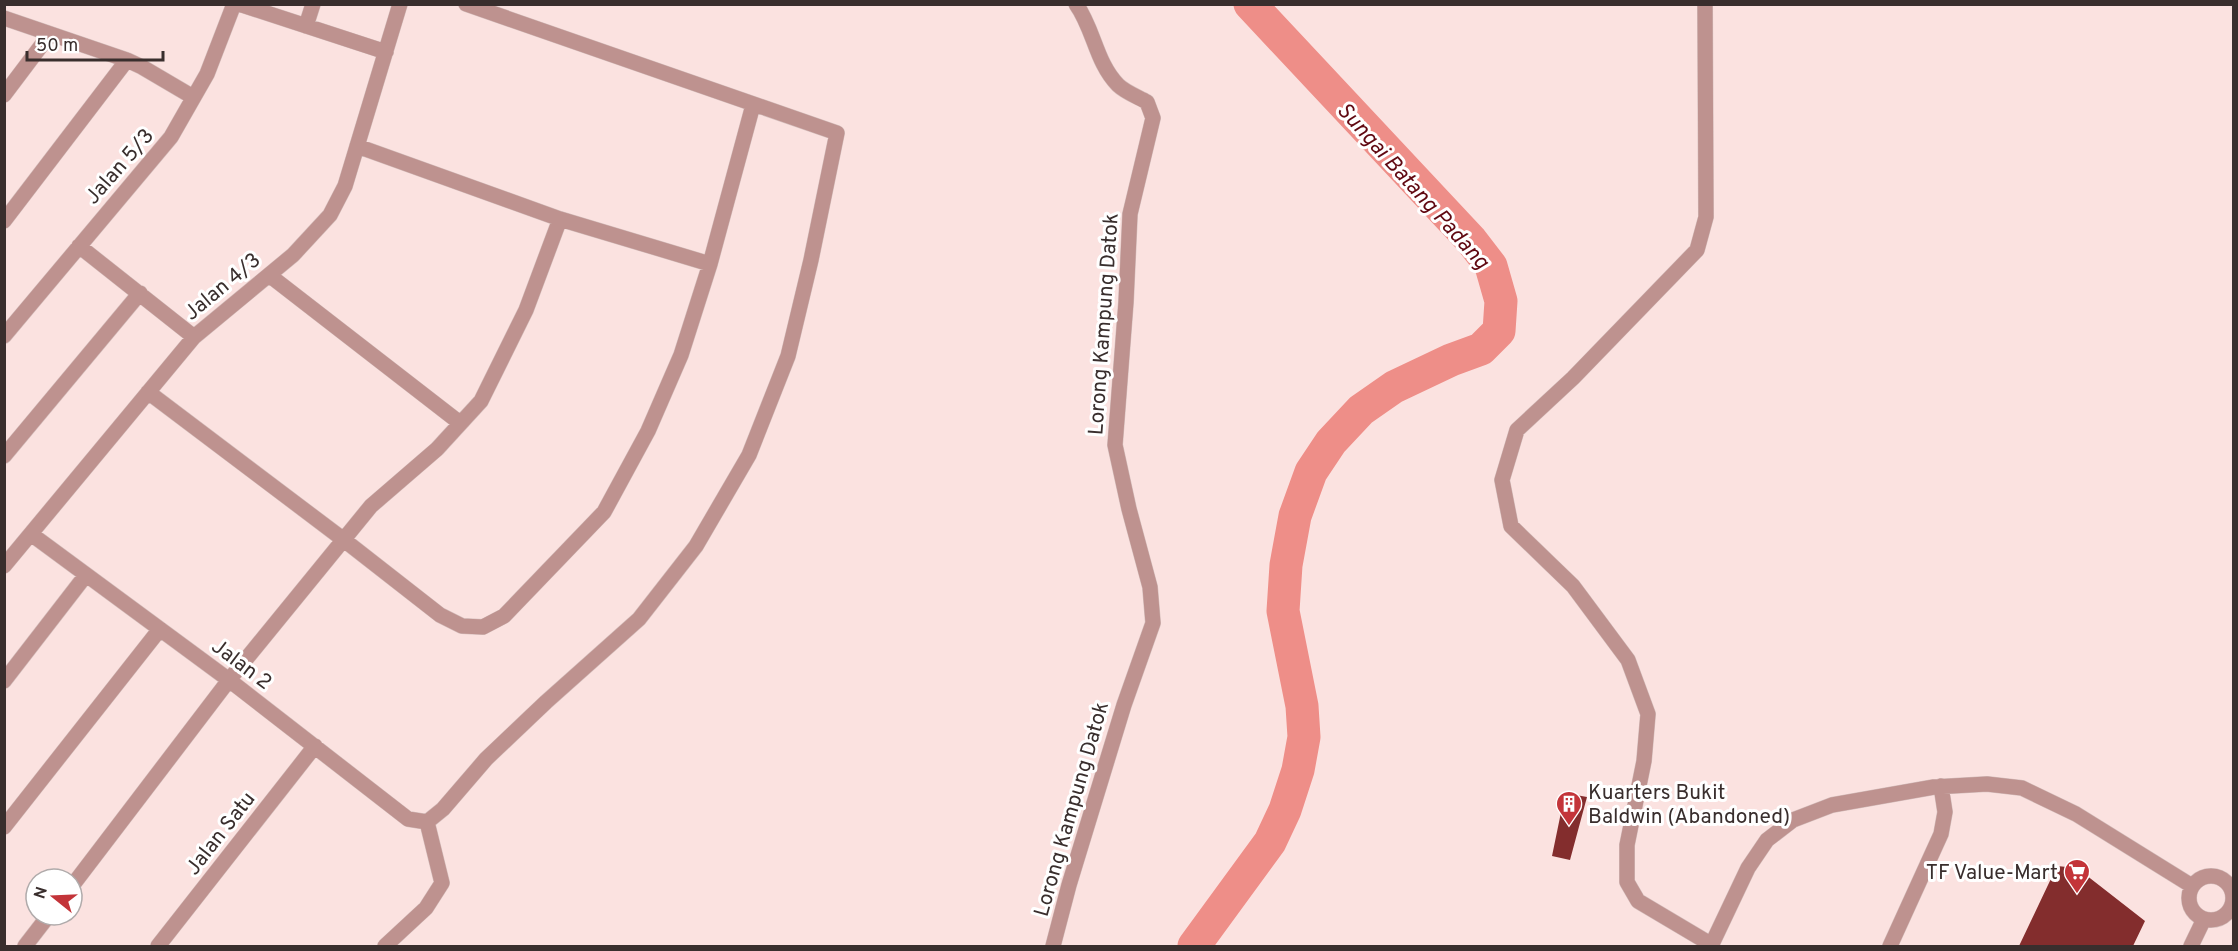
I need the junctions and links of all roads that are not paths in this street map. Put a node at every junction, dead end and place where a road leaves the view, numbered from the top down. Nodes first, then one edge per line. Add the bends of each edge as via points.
1 (234, 4) edge
2 (239, 4) edge
3 (313, 4) edge
4 (400, 4) edge
5 (466, 4) edge
6 (1076, 4) edge
7 (1705, 4) edge
8 (4, 18) edge
9 (306, 26) junction
10 (50, 34) junction
11 (386, 52) junction
12 (127, 60) junction
13 (4, 95) edge
14 (193, 97) junction
15 (753, 105) junction
16 (357, 146) junction
17 (560, 219) junction
18 (4, 221) edge
19 (79, 246) junction
20 (710, 264) junction
21 (269, 275) junction
22 (140, 293) junction
23 (4, 336) edge
24 (194, 337) junction
25 (148, 392) junction
26 (460, 423) junction
27 (4, 456) edge
28 (31, 534) junction
29 (344, 540) junction
30 (4, 566) edge
31 (86, 575) junction
32 (160, 629) junction
33 (230, 680) junction
34 (4, 681) edge
35 (315, 746) junction
36 (1941, 786) junction
37 (427, 822) junction
38 (4, 827) edge
39 (84, 870) edge
40 (2231, 882) edge
41 (2192, 886) junction
42 (2204, 919) junction
43 (40, 927) edge
44 (25, 946) edge
45 (158, 946) edge
46 (385, 946) edge
47 (1053, 946) edge
48 (1711, 946) edge
49 (1890, 946) edge
50 (2191, 946) edge

1 - 14 street, Jalan 5/3 via 207,75
2 - 9 street
3 - 9 street
4 - 11 street, Jalan 4/3
5 - 15 street
6 - 47 street, Lorong Kampung Datok via 1086,18 1104,66 1119,86 1147,102 1152,118 1130,214 1115,445 1150,587 1153,623 1124,705
7 - 48 street via 1706,217 1697,250 1517,430 1502,480 1511,526 1573,586 1628,660 1648,714 1644,760 1627,845 1627,882 1638,901
8 - 10 street
9 - 11 street
10 - 12 street
10 - 13 street
11 - 16 street, Jalan 4/3
12 - 14 street
12 - 18 street
14 - 19 street, Jalan 5/3 via 171,137
15 - 20 street
15 - 37 street via 837,133 788,356 749,455 696,546 639,619 495,750
16 - 17 street
16 - 21 street, Jalan 4/3 via 345,186 330,215
17 - 20 street
17 - 26 street via 526,310 481,401
19 - 22 street
19 - 23 street, Jalan 5/3
20 - 29 street via 681,355 648,431 604,512 504,616 483,627 462,626 440,615
21 - 24 street, Jalan 4/3
21 - 26 street
22 - 24 street
22 - 27 street
24 - 25 street, Jalan 4/3
25 - 28 street, Jalan 4/3
25 - 29 street
26 - 29 street via 437,449 371,506
28 - 30 street, Jalan 4/3
28 - 31 street, Jalan 2
29 - 33 street
31 - 32 street, Jalan 2
31 - 34 street
32 - 33 street, Jalan 2
32 - 38 street
33 - 35 street, Jalan 2
33 - 39 street
35 - 37 street, Jalan 2 via 408,819
35 - 45 street, Jalan Satu
36 - 41 street via 1987,784 2022,788 2076,814
36 - 48 street via 1832,805 1792,820 1767,840 1748,868
36 - 49 street via 1945,812 1941,834
37 - 46 street via 442,883 426,908
40 - 41 street via 2210,875
40 - 42 street via 2228,910 2218,918
41 - 42 street via 2190,906
42 - 50 street
43 - 44 street

